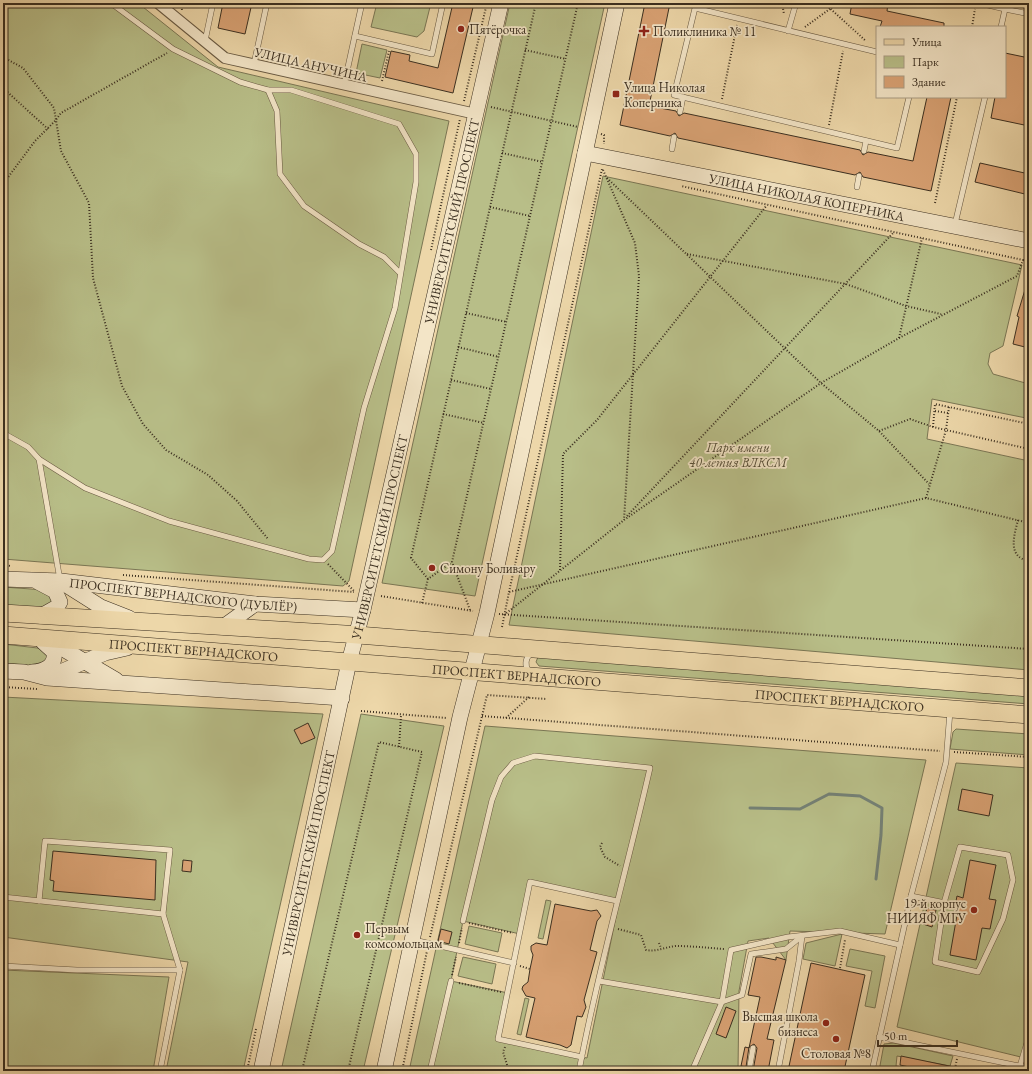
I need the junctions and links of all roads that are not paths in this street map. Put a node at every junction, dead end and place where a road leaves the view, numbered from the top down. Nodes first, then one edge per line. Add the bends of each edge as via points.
1 (110, 3) edge
2 (158, 3) edge
3 (213, 3) edge
4 (267, 3) edge
5 (362, 3) edge
6 (443, 3) edge
7 (501, 3) edge
8 (617, 3) edge
9 (796, 3) edge
10 (978, 3) edge
11 (1005, 9) junction
12 (1029, 14) edge
13 (1001, 26) edge
14 (788, 31) junction
15 (355, 36) junction
16 (205, 41) junction
17 (876, 52) edge
18 (254, 64) junction
19 (344, 85) junction
20 (268, 90) junction
21 (683, 97) junction
22 (909, 98) edge
23 (985, 98) edge
24 (477, 109) junction
25 (680, 112) dead end
26 (674, 137) dead end
27 (866, 141) junction
28 (672, 149) dead end
29 (864, 151) dead end
30 (585, 153) junction
31 (859, 176) dead end
32 (857, 186) dead end
33 (954, 226) junction
34 (1029, 241) edge
35 (400, 273) junction
36 (3, 433) edge
37 (39, 459) junction
38 (3, 579) edge
39 (33, 580) junction
40 (60, 581) junction
41 (255, 604) junction
42 (363, 610) junction
43 (3, 613) edge
44 (41, 616) junction
45 (140, 621) junction
46 (223, 628) junction
47 (3, 635) edge
48 (357, 635) junction
49 (35, 638) junction
50 (480, 644) junction
51 (142, 646) junction
52 (541, 649) junction
53 (83, 662) junction
54 (349, 662) junction
55 (3, 671) edge
56 (24, 672) junction
57 (472, 673) junction
58 (47, 678) junction
59 (540, 678) junction
60 (120, 682) junction
61 (1029, 688) edge
62 (342, 698) junction
63 (950, 709) junction
64 (1029, 715) edge
65 (911, 896) junction
66 (3, 897) edge
67 (39, 901) junction
68 (617, 901) junction
69 (944, 903) junction
70 (955, 905) dead end
71 (163, 914) junction
72 (463, 921) dead end
73 (802, 936) junction
74 (412, 940) junction
75 (900, 945) junction
76 (514, 963) junction
77 (3, 966) edge
78 (180, 970) junction
79 (451, 981) dead end
80 (599, 981) junction
81 (722, 1002) junction
82 (1029, 1036) edge
83 (879, 1037) junction
84 (753, 1048) dead end
85 (582, 1057) junction
86 (1020, 1066) junction
87 (1029, 1068) edge
88 (160, 1071) edge
89 (261, 1071) edge
90 (384, 1071) edge
91 (430, 1071) edge
92 (579, 1071) edge
93 (692, 1071) edge
94 (749, 1071) edge
95 (778, 1071) edge
96 (872, 1071) edge

1 - 20 lane via 173,49 240,82
2 - 16 street, УЛИЦА АНУЧИНА
3 - 16 lane
4 - 18 lane
5 - 15 lane
6 - 15 lane via 432,54
7 - 24 main road, УНИВЕРСИТЕТСКИЙ ПРОСПЕКТ
8 - 30 main road
9 - 14 lane
10 - 11 lane
11 - 12 lane
11 - 13 lane
14 - 17 lane
14 - 21 lane via 695,8 674,95
15 - 19 lane
16 - 18 street, УЛИЦА АНУЧИНА via 225,58
18 - 19 street, УЛИЦА АНУЧИНА
19 - 24 street, УЛИЦА АНУЧИНА
20 - 35 lane via 277,111 280,174 304,206 359,244 384,256
20 - 35 lane via 291,90 399,124 416,154 416,182
21 - 25 lane
21 - 27 lane
22 - 27 lane via 897,148
23 - 33 lane
24 - 42 main road, УНИВЕРСИТЕТСКИЙ ПРОСПЕКТ
26 - 28 lane
27 - 29 lane
30 - 33 main road, УЛИЦА НИКОЛАЯ КОПЕРНИКА via 605,165
30 - 50 main road
31 - 32 lane
33 - 34 main road, УЛИЦА НИКОЛАЯ КОПЕРНИКА
35 - 37 lane via 394,308 364,408 332,551 323,560 279,552 169,521 85,488
36 - 37 lane via 28,447
37 - 40 lane
38 - 39 main road, ПРОСПЕКТ ВЕРНАДСКОГО (ДУБЛЁР)
39 - 40 main road, ПРОСПЕКТ ВЕРНАДСКОГО (ДУБЛЁР)
39 - 44 main road via 47,586 58,596 60,602 57,607
40 - 41 main road, ПРОСПЕКТ ВЕРНАДСКОГО (ДУБЛЁР)
40 - 45 main road via 101,607
41 - 42 main road, ПРОСПЕКТ ВЕРНАДСКОГО (ДУБЛЁР)
41 - 46 main road
42 - 48 main road, УНИВЕРСИТЕТСКИЙ ПРОСПЕКТ
43 - 44 main road, ПРОСПЕКТ ВЕРНАДСКОГО
44 - 45 main road, ПРОСПЕКТ ВЕРНАДСКОГО
45 - 46 main road, ПРОСПЕКТ ВЕРНАДСКОГО
46 - 48 main road, ПРОСПЕКТ ВЕРНАДСКОГО
47 - 49 main road, ПРОСПЕКТ ВЕРНАДСКОГО
48 - 50 main road, ПРОСПЕКТ ВЕРНАДСКОГО
48 - 54 main road, УНИВЕРСИТЕТСКИЙ ПРОСПЕКТ
49 - 51 main road, ПРОСПЕКТ ВЕРНАДСКОГО
49 - 53 main road via 65,650
49 - 56 main road via 54,652 55,659 46,669
50 - 52 main road, ПРОСПЕКТ ВЕРНАДСКОГО
50 - 57 main road
51 - 53 main road via 105,652
51 - 54 main road, ПРОСПЕКТ ВЕРНАДСКОГО
52 - 59 lane via 531,653 526,660 528,670
52 - 61 main road, ПРОСПЕКТ ВЕРНАДСКОГО
53 - 58 main road
53 - 60 main road
54 - 57 main road, ПРОСПЕКТ ВЕРНАДСКОГО
54 - 62 main road, УНИВЕРСИТЕТСКИЙ ПРОСПЕКТ
55 - 56 main road
56 - 58 main road
57 - 59 main road, ПРОСПЕКТ ВЕРНАДСКОГО
57 - 74 main road via 460,717
58 - 60 main road
59 - 63 main road, ПРОСПЕКТ ВЕРНАДСКОГО
60 - 62 main road
62 - 89 main road, УНИВЕРСИТЕТСКИЙ ПРОСПЕКТ
63 - 64 main road, ПРОСПЕКТ ВЕРНАДСКОГО
63 - 65 lane via 946,762
65 - 69 lane
65 - 75 lane
66 - 67 lane
67 - 71 lane
67 - 71 lane via 45,841 170,850
68 - 72 lane via 650,768 535,756 513,763 501,777 492,800
68 - 76 lane via 530,882
68 - 80 lane
69 - 69 lane via 936,962 978,972 1003,919 1013,880 1008,855 960,847
69 - 70 lane
71 - 78 lane
73 - 75 lane via 840,931
73 - 81 lane via 786,949 751,954 742,995
73 - 81 lane via 731,950
73 - 95 lane
74 - 76 lane
74 - 90 main road
75 - 83 lane
76 - 85 lane via 498,1040
77 - 78 lane via 77,970
78 - 88 lane
79 - 91 lane
80 - 81 lane
80 - 85 lane
81 - 93 lane
82 - 86 lane
83 - 86 lane
83 - 96 lane
84 - 94 lane
85 - 92 lane
86 - 87 lane

